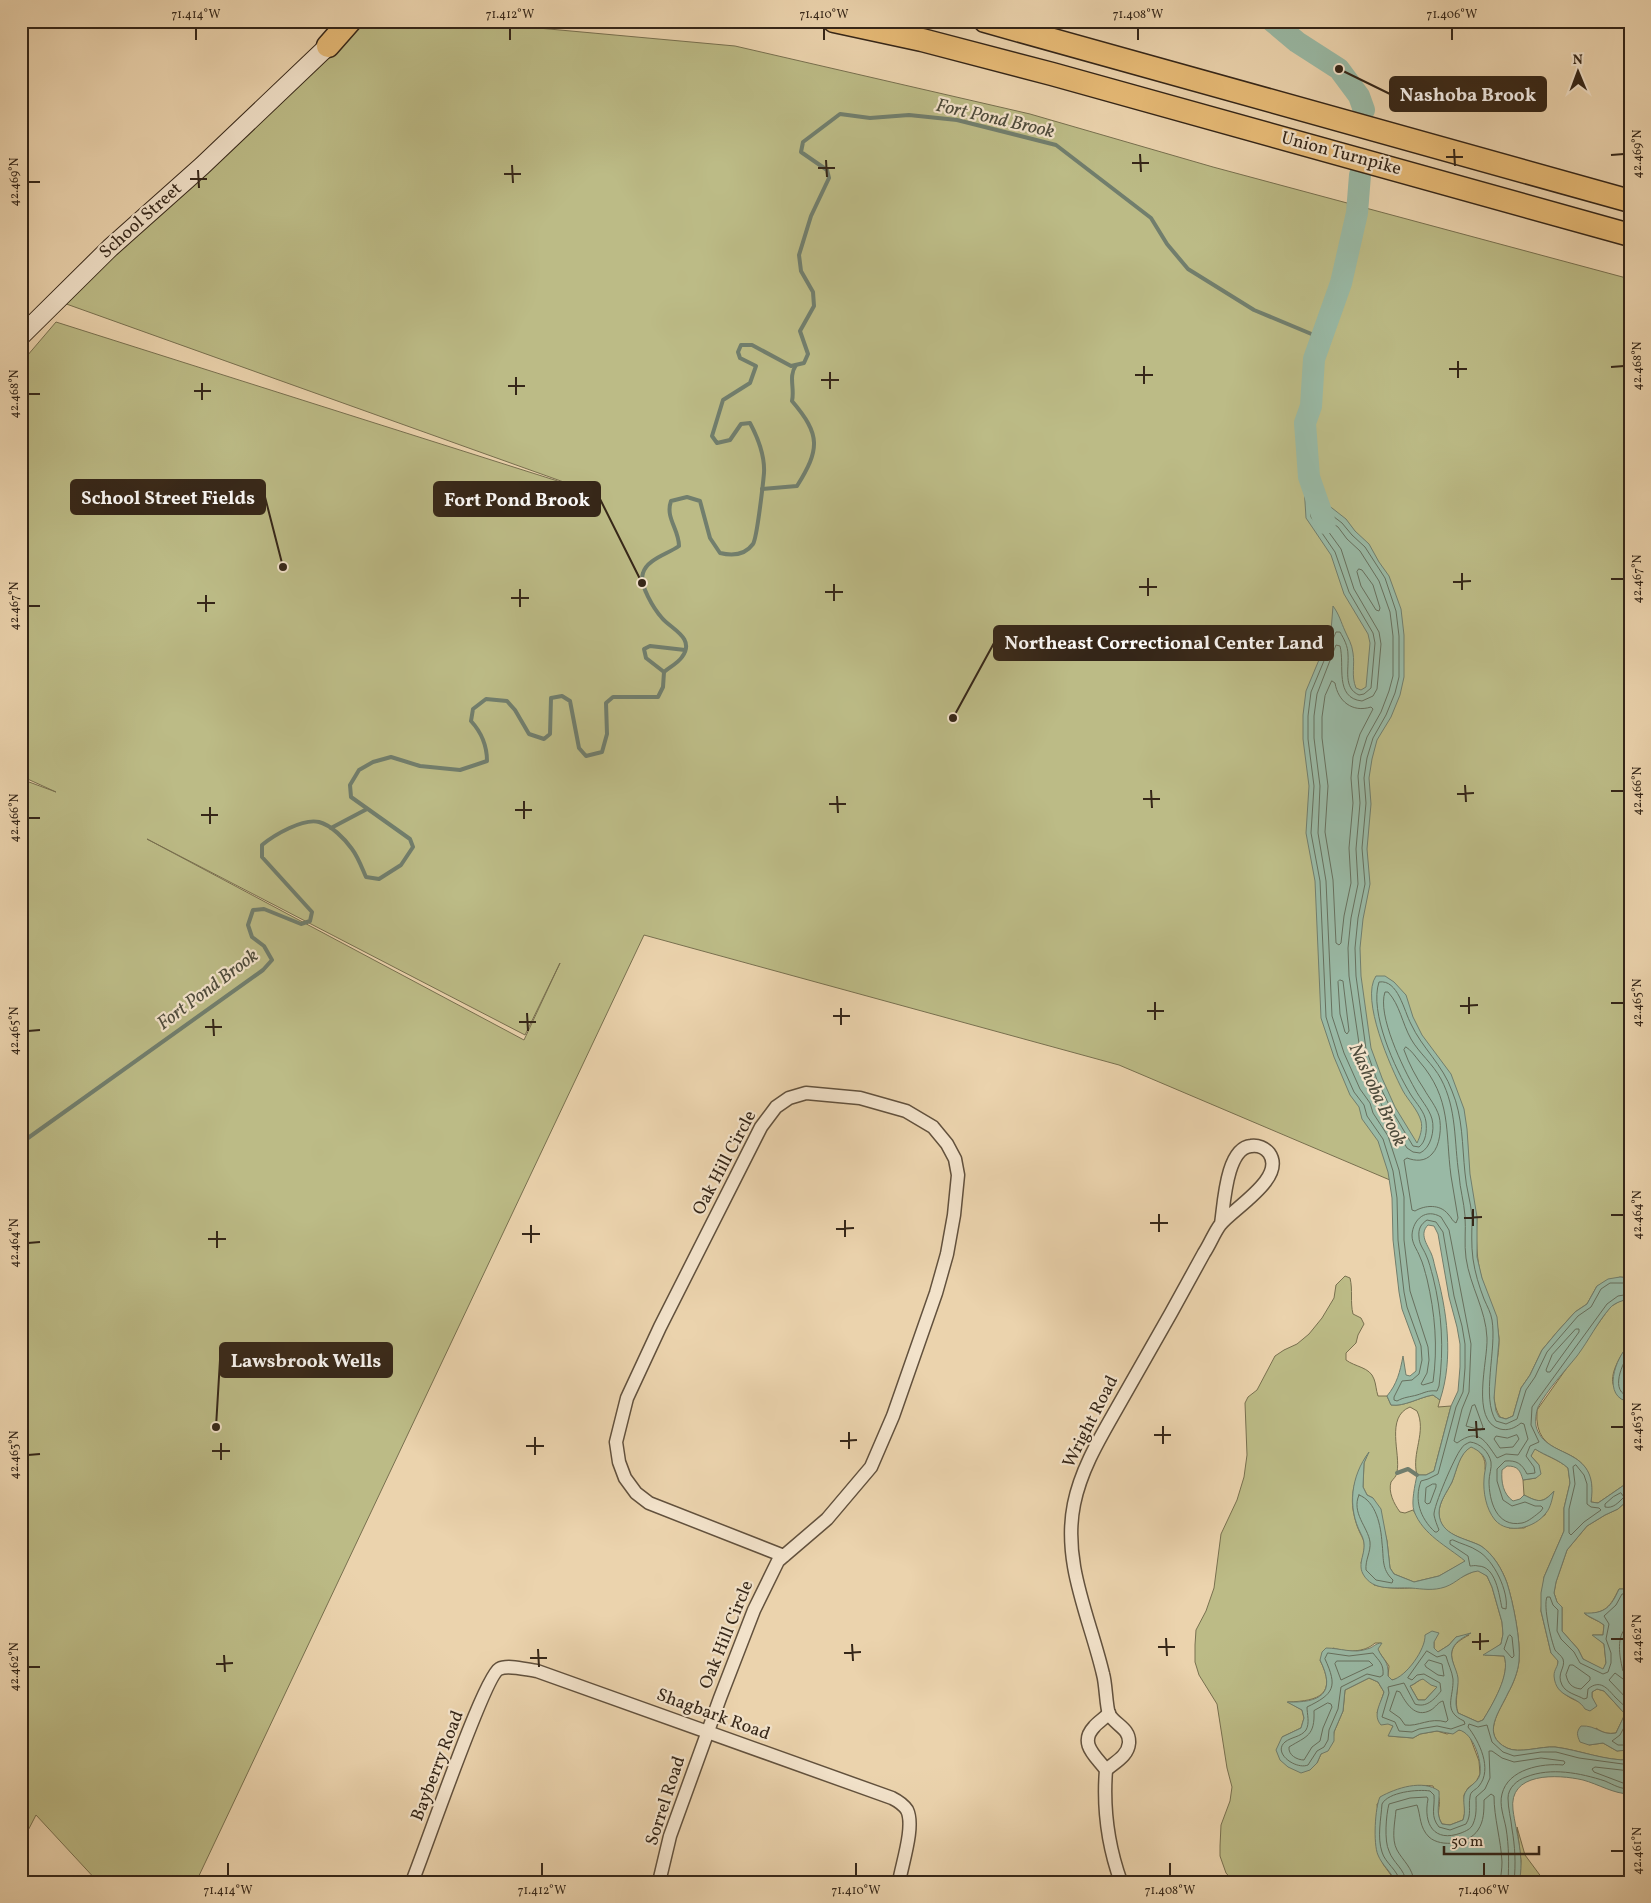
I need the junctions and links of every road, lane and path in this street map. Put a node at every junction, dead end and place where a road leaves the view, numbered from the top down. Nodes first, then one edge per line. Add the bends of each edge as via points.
1 (333, 21) edge
2 (350, 21) edge
3 (834, 21) edge
4 (985, 21) edge
5 (328, 46) junction
6 (1630, 201) edge
7 (1630, 235) edge
8 (21, 336) edge
9 (1221, 1224) junction
10 (784, 1556) junction
11 (502, 1667) joint
12 (1109, 1714) junction
13 (708, 1732) junction
14 (1106, 1770) junction
15 (412, 1882) edge
16 (659, 1882) edge
17 (899, 1882) edge
18 (1121, 1882) edge

1 - 5 highway
2 - 5 highway
3 - 7 highway, Union Turnpike via 1052,74
4 - 6 highway, Union Turnpike
5 - 8 street, School Street via 110,248
9 - 9 street, Wright Road via 1258,1191 1270,1173 1272,1162 1268,1152 1262,1148 1247,1146 1238,1153 1230,1173
9 - 12 street, Wright Road via 1096,1445 1074,1504 1071,1541 1074,1568 1103,1674
10 - 10 street, Oak Hill Circle via 827,1519 871,1467 893,1416 936,1292 954,1215 958,1175 955,1159 933,1126 906,1111 860,1098 806,1093 789,1098 776,1107 761,1127 627,1398 616,1442 626,1478 636,1493 650,1503
10 - 13 street, Oak Hill Circle via 778,1561 754,1610
11 - 13 street, Shagbark Road via 537,1671
11 - 15 street, Bayberry Road via 484,1696
12 - 14 street via 1088,1737 1091,1753
12 - 14 street via 1126,1732 1129,1744 1123,1756
13 - 16 street, Sorrel Road via 670,1836
13 - 17 street, Shagbark Road via 902,1804 909,1821 908,1844
14 - 18 street via 1107,1821

